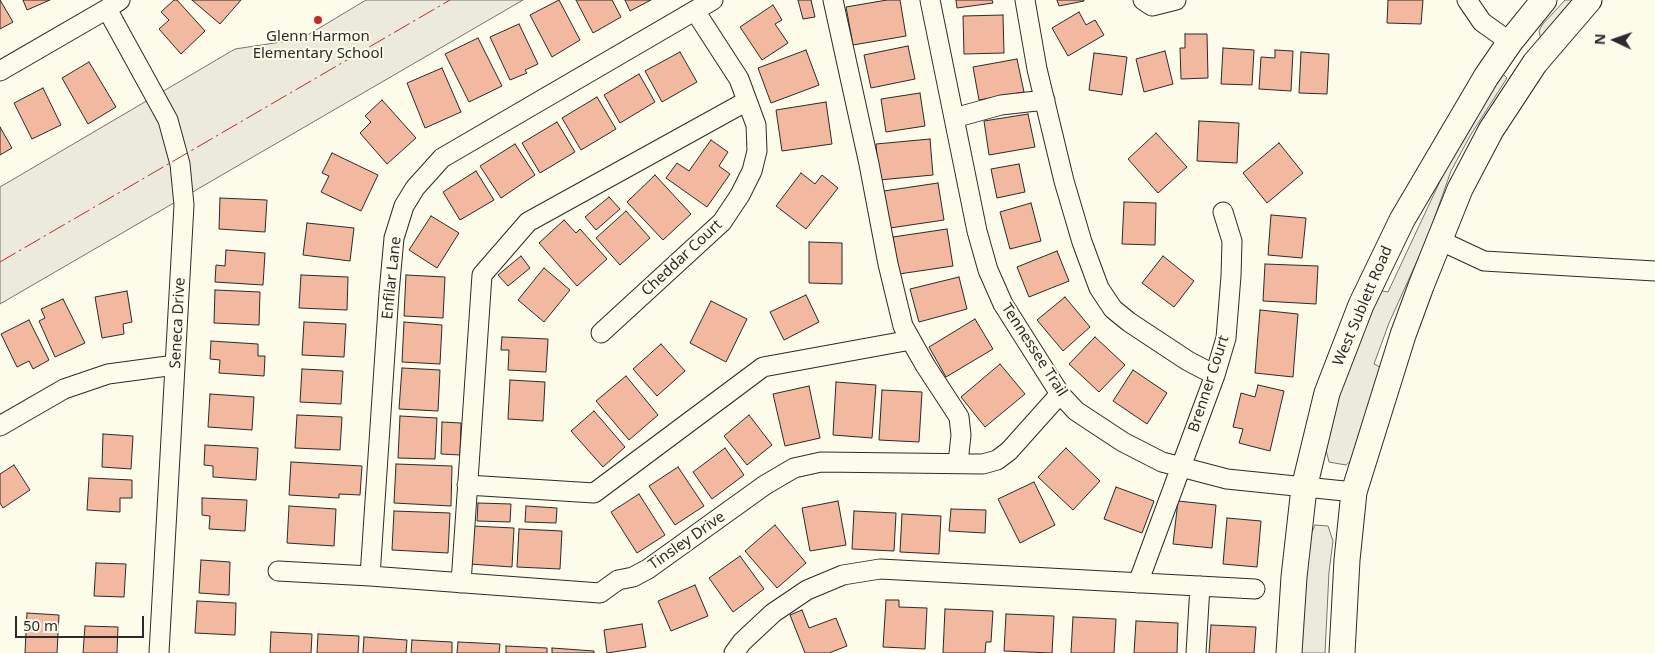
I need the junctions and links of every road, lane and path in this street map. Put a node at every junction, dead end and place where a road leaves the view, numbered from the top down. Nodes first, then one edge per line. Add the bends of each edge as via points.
1 (713, 0) edge
2 (833, 0) edge
3 (930, 0) edge
4 (1025, 0) edge
5 (1143, 0) edge
6 (1176, 0) edge
7 (1467, 0) edge
8 (1544, 0) edge
9 (1589, 0) edge
10 (114, 5) edge
11 (695, 11) junction
12 (1510, 42) junction
13 (1535, 63) junction
14 (0, 71) edge
15 (1045, 100) junction
16 (747, 101) junction
17 (954, 118) junction
18 (1223, 212) dead end
19 (1439, 240) junction
20 (1655, 271) edge
21 (601, 333) dead end
22 (911, 340) junction
23 (175, 365) junction
24 (1215, 375) junction
25 (1060, 394) junction
26 (0, 426) edge
27 (958, 463) junction
28 (1181, 467) junction
29 (468, 485) junction
30 (1304, 488) junction
31 (1354, 492) junction
32 (278, 571) dead end
33 (370, 576) junction
34 (461, 583) junction
35 (1138, 583) junction
36 (1200, 586) junction
37 (1255, 589) dead end
38 (159, 653) edge
39 (734, 653) edge
40 (1196, 653) edge
41 (1289, 653) edge
42 (1342, 653) edge

1 - 11 street, Enfilar Lane
2 - 22 street via 888,264 903,326
3 - 17 street, Tennessee Trail
4 - 15 street
5 - 6 street via 1152,6
7 - 12 street via 1482,22
8 - 12 main road, West Sublett Road
9 - 13 main road
10 - 14 street
10 - 23 street, Seneca Drive via 168,120 180,164 184,205
11 - 16 street, Cheddar Court via 739,79
11 - 33 street, Enfilar Lane via 442,158 415,188 404,206 394,238
12 - 13 main road
12 - 30 main road, West Sublett Road via 1486,77 1380,263 1327,393
13 - 19 main road via 1491,130
15 - 17 street via 1001,106
15 - 24 street via 1064,181 1099,288 1113,309 1129,322
16 - 21 street, Cheddar Court via 756,125 757,151 740,196 722,222
16 - 29 street via 528,222 482,275
17 - 25 street, Tennessee Trail via 988,270 1002,304
18 - 24 street, Brenner Court via 1232,241 1232,276 1226,338
19 - 20 street via 1484,261
19 - 31 main road via 1403,335
22 - 27 street via 960,417
22 - 29 street via 763,367 594,493
23 - 26 street via 108,374 64,389
23 - 38 street, Seneca Drive
24 - 28 street, Brenner Court
25 - 27 street, Tinsley Drive via 998,460 983,464
25 - 28 street, Tennessee Trail via 1076,411 1123,442 1162,462
27 - 34 street, Tinsley Drive via 821,462 794,468 765,485 648,569 618,580 600,593
28 - 30 street, Tennessee Trail via 1227,479
28 - 35 street, Brenner Court
29 - 34 street
30 - 31 street, Tennessee Trail
30 - 41 main road, West Sublett Road
31 - 42 main road
32 - 33 street, Tinsley Drive
33 - 34 street, Tinsley Drive
35 - 36 street
35 - 39 street via 880,569 843,575 807,590 773,613
36 - 37 street
36 - 40 street

